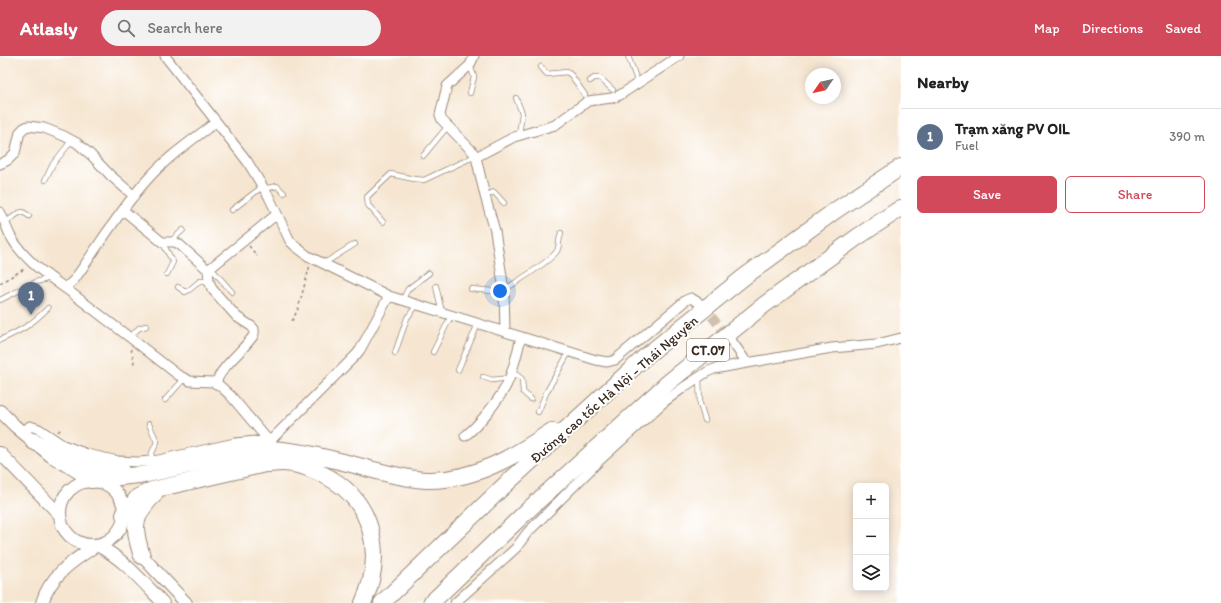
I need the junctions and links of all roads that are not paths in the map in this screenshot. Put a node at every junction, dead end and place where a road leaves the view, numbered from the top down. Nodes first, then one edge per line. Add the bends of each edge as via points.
1 (164, 56) edge
2 (474, 56) edge
3 (628, 56) edge
4 (679, 56) edge
5 (470, 65) junction
6 (541, 67) dead end
7 (590, 81) dead end
8 (638, 83) junction
9 (470, 93) dead end
10 (615, 93) junction
11 (516, 98) dead end
12 (587, 98) junction
13 (216, 122) junction
14 (448, 126) junction
15 (519, 135) junction
16 (72, 140) junction
17 (424, 156) dead end
18 (476, 156) junction
19 (0, 164) edge
20 (901, 167) edge
21 (45, 180) dead end
22 (263, 188) junction
23 (284, 193) dead end
24 (134, 196) junction
25 (485, 196) junction
26 (504, 203) dead end
27 (901, 208) edge
28 (123, 210) junction
29 (232, 210) dead end
30 (0, 212) edge
31 (276, 214) junction
32 (29, 216) dead end
33 (382, 222) dead end
34 (4, 223) junction
35 (183, 230) dead end
36 (561, 233) dead end
37 (166, 242) junction
38 (355, 244) dead end
39 (323, 264) junction
40 (209, 269) junction
41 (429, 273) dead end
42 (167, 274) dead end
43 (50, 278) junction
44 (209, 281) junction
45 (436, 286) dead end
46 (178, 287) dead end
47 (64, 288) junction
48 (471, 289) dead end
49 (504, 291) junction
50 (232, 292) dead end
51 (389, 296) junction
52 (0, 300) edge
53 (400, 300) junction
54 (701, 304) tunnel mouth
55 (417, 305) junction
56 (48, 308) dead end
57 (442, 313) junction
58 (451, 316) junction
59 (478, 324) junction
60 (146, 326) dead end
61 (506, 332) junction
62 (521, 337) junction
63 (132, 338) junction
64 (901, 338) edge
65 (0, 340) edge
66 (731, 340) tunnel mouth
67 (433, 352) dead end
68 (570, 352) junction
69 (395, 353) dead end
70 (646, 356) junction
71 (747, 363) junction
72 (458, 370) dead end
73 (510, 376) junction
74 (482, 377) dead end
75 (699, 377) junction
76 (184, 379) junction
77 (216, 384) junction
78 (532, 399) dead end
79 (165, 400) dead end
80 (0, 411) edge
81 (538, 412) dead end
82 (705, 420) dead end
83 (149, 424) dead end
84 (28, 436) junction
85 (465, 436) dead end
86 (268, 440) junction
87 (0, 453) edge
88 (151, 468) junction
89 (91, 480) junction
90 (160, 488) junction
91 (60, 515) junction
92 (124, 515) junction
93 (515, 523) junction
94 (97, 545) junction
95 (142, 556) junction
96 (42, 603) edge
97 (163, 603) edge
98 (186, 603) edge
99 (363, 603) edge
100 (382, 603) edge
101 (431, 603) edge
102 (442, 603) edge
103 (455, 603) edge

1 - 13 street
2 - 5 street
3 - 8 lane
4 - 8 street
5 - 9 lane via 474,77
5 - 14 street via 447,86 440,115
6 - 12 lane via 547,74 567,72
7 - 10 lane via 600,78
8 - 10 street
10 - 12 street via 612,98
11 - 15 lane via 522,113
12 - 15 street via 555,125
13 - 22 street via 247,161
13 - 24 street via 172,157
14 - 17 lane
14 - 18 street
15 - 18 street
16 - 19 street via 44,128 28,126 20,132 15,152
16 - 21 lane via 53,164
16 - 24 street
18 - 25 street
18 - 33 lane via 424,180 391,174 367,197 368,205
20 - 70 highway, Đường cao tốc Hà Nội - Thái Nguyên / CT.07 via 836,210 744,277
22 - 23 lane via 277,186
22 - 29 lane
22 - 31 street
24 - 28 street
25 - 26 lane via 494,192
25 - 49 street via 495,231
27 - 93 highway, CT.07 via 764,305 669,382
28 - 37 street
28 - 47 street via 74,280
30 - 34 street
31 - 39 street via 290,241
31 - 40 street
32 - 34 lane via 23,212 19,213
34 - 43 street via 18,247 33,265
35 - 37 lane
36 - 49 lane via 554,254
37 - 40 street via 180,245
37 - 42 lane via 173,262
38 - 39 lane
39 - 51 street
40 - 44 street
40 - 50 lane
41 - 53 lane via 408,288
43 - 47 street
43 - 52 lane
44 - 46 lane via 200,281 185,292
44 - 77 street via 218,297 239,319 254,330
45 - 57 lane
47 - 63 street
48 - 49 lane
49 - 61 street
51 - 53 street
51 - 86 street via 356,355 273,438
53 - 55 street
54 - 68 street via 691,298 686,300 611,362
55 - 57 street
55 - 69 lane via 407,318
56 - 65 lane via 25,328
57 - 58 street
58 - 59 street
58 - 67 lane
59 - 61 street
59 - 72 lane
60 - 63 lane via 139,328
61 - 62 street
62 - 68 street
62 - 73 street
63 - 76 street
64 - 71 street via 887,343 832,348
66 - 71 street
68 - 81 lane
70 - 88 highway via 599,389 554,430 526,449 506,460 469,474 427,480 280,449 263,449
70 - 100 highway, Đường cao tốc Hà Nội - Thái Nguyên / CT.07 via 506,484
71 - 75 street via 714,369
73 - 74 lane via 492,380
73 - 78 lane via 517,375 522,379 523,392
73 - 85 street via 505,388 478,424
75 - 82 lane via 700,404
75 - 103 street via 664,402 599,461 527,533 516,548
76 - 77 street
76 - 79 lane
77 - 86 street via 231,396
80 - 84 main road
83 - 88 lane via 157,442 151,454
84 - 88 highway via 67,457 91,466 117,472
84 - 89 main road via 51,456
86 - 88 street via 235,443
87 - 91 main road
88 - 89 highway
89 - 91 main road via 72,487 60,504
89 - 92 main road via 102,482 118,494 123,504
90 - 92 highway via 138,497
90 - 95 highway via 146,503 136,524 136,537
90 - 99 highway via 265,464 284,463 302,466 329,477 354,498 364,514 374,541 372,582
91 - 94 main road via 61,525 67,535 76,542
92 - 94 main road via 122,526 116,535 108,542
92 - 95 main road via 129,535
93 - 101 highway, CT.07
93 - 102 highway via 484,563
94 - 96 main road via 69,563 44,594
94 - 97 main road via 133,571
95 - 98 main road

